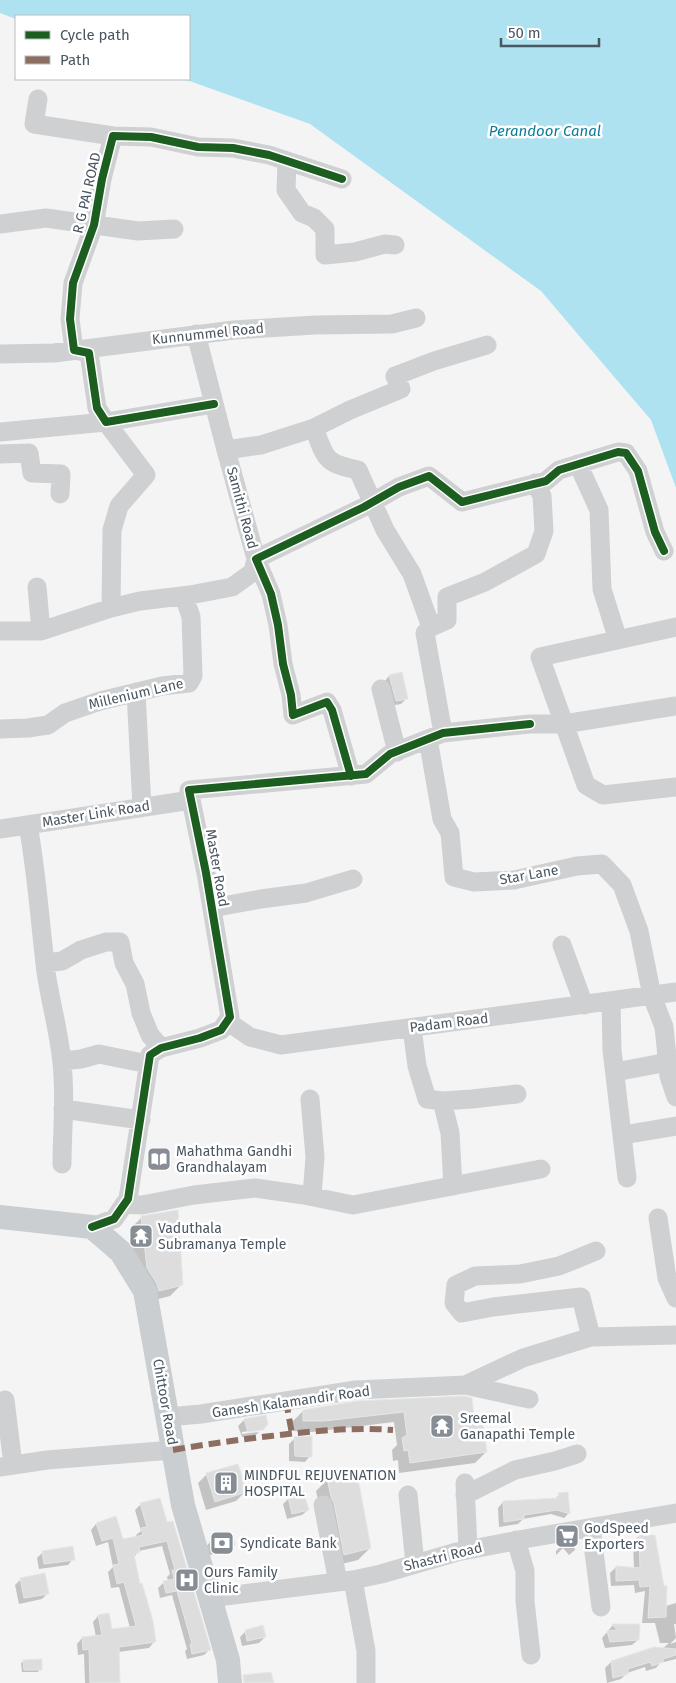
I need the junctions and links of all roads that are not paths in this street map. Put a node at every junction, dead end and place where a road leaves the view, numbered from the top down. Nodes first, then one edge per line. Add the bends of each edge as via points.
1 (38, 99) dead end
2 (113, 136) junction
3 (287, 161) junction
4 (342, 179) dead end
5 (0, 224) edge
6 (94, 225) junction
7 (174, 229) dead end
8 (395, 245) dead end
9 (416, 318) dead end
10 (196, 334) junction
11 (487, 345) dead end
12 (74, 350) junction
13 (0, 354) edge
14 (214, 404) junction
15 (106, 422) junction
16 (314, 428) junction
17 (0, 432) edge
18 (226, 450) junction
19 (0, 454) edge
20 (578, 464) junction
21 (535, 483) junction
22 (60, 494) dead end
23 (371, 502) junction
24 (664, 551) dead end
25 (256, 558) junction
26 (37, 588) dead end
27 (184, 596) junction
28 (110, 608) junction
29 (431, 627) junction
30 (676, 627) edge
31 (0, 631) edge
32 (40, 631) junction
33 (618, 640) junction
34 (381, 689) dead end
35 (136, 692) junction
36 (676, 706) edge
37 (564, 724) junction
38 (0, 729) edge
39 (435, 736) junction
40 (397, 752) junction
41 (351, 776) junction
42 (676, 787) edge
43 (191, 800) junction
44 (142, 807) junction
45 (28, 825) junction
46 (0, 829) edge
47 (352, 879) dead end
48 (212, 908) junction
49 (562, 945) dead end
50 (45, 963) junction
51 (676, 992) edge
52 (652, 996) junction
53 (611, 1001) junction
54 (584, 1005) junction
55 (228, 1021) junction
56 (412, 1028) junction
57 (161, 1048) junction
58 (62, 1061) junction
59 (668, 1062) junction
60 (148, 1064) junction
61 (615, 1072) junction
62 (516, 1094) dead end
63 (676, 1098) edge
64 (310, 1100) dead end
65 (442, 1101) junction
66 (64, 1109) junction
67 (140, 1120) junction
68 (676, 1126) edge
69 (623, 1135) junction
70 (62, 1164) dead end
71 (540, 1169) dead end
72 (627, 1178) dead end
73 (452, 1186) junction
74 (312, 1196) junction
75 (124, 1204) junction
76 (0, 1217) edge
77 (658, 1218) dead end
78 (92, 1227) junction
79 (596, 1251) dead end
80 (676, 1298) edge
81 (676, 1335) edge
82 (591, 1337) junction
83 (465, 1385) junction
84 (529, 1399) dead end
85 (5, 1400) dead end
86 (168, 1417) junction
87 (173, 1450) junction
88 (577, 1454) dead end
89 (7, 1466) edge
90 (408, 1495) dead end
91 (323, 1505) dead end
92 (676, 1513) edge
93 (592, 1528) junction
94 (516, 1540) junction
95 (468, 1550) junction
96 (415, 1564) junction
97 (345, 1581) junction
98 (210, 1598) junction
99 (601, 1607) dead end
100 (531, 1655) dead end
101 (230, 1683) edge
102 (366, 1683) edge

1 - 2 street via 34,124
2 - 3 street, R G PAI ROAD via 151,137 198,147 234,148 269,154
2 - 6 street, R G PAI ROAD
3 - 4 street, R G PAI ROAD
3 - 8 street via 286,190 302,213 314,218 325,230 325,255
5 - 6 street via 46,218
6 - 7 street via 138,231
6 - 12 street, R G PAI ROAD via 73,284 70,319
9 - 10 street, Kunnummel Road via 392,324 316,324
10 - 12 street, Kunnummel Road
10 - 14 street
11 - 16 street, Samithi Road via 395,376 401,389
12 - 13 street, Kunnummel Road
12 - 15 street via 88,353 97,408
14 - 15 street
14 - 18 street
15 - 17 street
15 - 28 street via 146,475 119,506 112,530
16 - 18 street, Samithi Road via 261,445
16 - 23 street via 324,456 338,466 358,470
18 - 25 street, Samithi Road
19 - 22 street via 29,453 32,473 61,474
20 - 21 street via 559,470 546,481
20 - 24 street via 618,452 626,453 638,472 655,532
20 - 33 street via 599,510 602,589
21 - 23 street via 462,502 428,476
21 - 29 street via 542,496 544,531 536,554 486,582 447,597 447,620
23 - 25 street
23 - 29 street via 412,574
25 - 27 street, Samithi Road via 252,572 232,587
25 - 41 street via 273,602 293,715 327,702
26 - 32 street
27 - 28 street, Samithi Road
27 - 35 street, Millenium Lane via 191,617 193,676 189,683
28 - 32 street, Samithi Road
29 - 39 street via 425,633
30 - 33 street
31 - 32 street, Samithi Road
33 - 37 street via 540,658
34 - 40 street
35 - 38 street, Millenium Lane via 65,712 48,725
35 - 44 street
36 - 37 street
37 - 39 street via 530,724
37 - 42 street via 586,785 603,795
39 - 40 street
39 - 52 street, Star Lane via 442,820 450,833 454,877 474,882 514,880 577,866 602,864 622,885 640,931
40 - 41 street via 366,774
41 - 43 street via 189,790
43 - 44 street, Master Link Road
43 - 48 street, Master Road
44 - 45 street, Master Link Road
45 - 46 street, Master Link Road
45 - 50 street
47 - 48 street via 306,893
48 - 55 street, Master Road via 230,1017
49 - 54 street
50 - 57 street via 62,961 81,950 106,942 120,942 141,1013 150,1035
50 - 58 street
51 - 52 street, Padam Road
52 - 53 street, Padam Road
52 - 59 street via 664,1027
53 - 54 street, Padam Road
53 - 61 street
54 - 56 street, Padam Road
55 - 56 street, Padam Road via 250,1038 281,1045
55 - 57 street via 221,1030
56 - 65 street via 417,1066 427,1100
57 - 60 street via 150,1055
58 - 60 street via 99,1054
58 - 66 street
59 - 61 street
59 - 63 street
60 - 67 street
61 - 69 street
62 - 65 street
64 - 74 street via 315,1157
65 - 73 street via 450,1133
66 - 67 street
66 - 70 street
67 - 75 street via 128,1199
68 - 69 street
69 - 72 street
71 - 73 street
73 - 74 street via 353,1205
74 - 75 street via 255,1188 142,1205
75 - 78 street via 114,1219
76 - 78 main road
77 - 80 street via 667,1278
78 - 86 main road, Chittoor Road via 122,1252 146,1291
79 - 82 street via 559,1266 520,1274 475,1276 456,1285 454,1303 462,1313 581,1297
81 - 82 street, Ganesh Kalamandir Road
82 - 83 street, Ganesh Kalamandir Road via 522,1358
83 - 84 street
83 - 86 street, Ganesh Kalamandir Road via 356,1390
85 - 89 street
86 - 87 main road, Chittoor Road
87 - 89 street
87 - 98 main road, Chittoor Road via 183,1504
88 - 95 street via 516,1470 465,1489
90 - 96 street
91 - 97 street
92 - 93 street, Shastri Road
93 - 94 street, Shastri Road
93 - 99 street
94 - 95 street, Shastri Road
94 - 100 street via 525,1571
95 - 96 street, Shastri Road
96 - 97 street, Shastri Road
97 - 98 street, Shastri Road
97 - 102 street via 366,1651
98 - 101 main road, Chittoor Road via 228,1660

